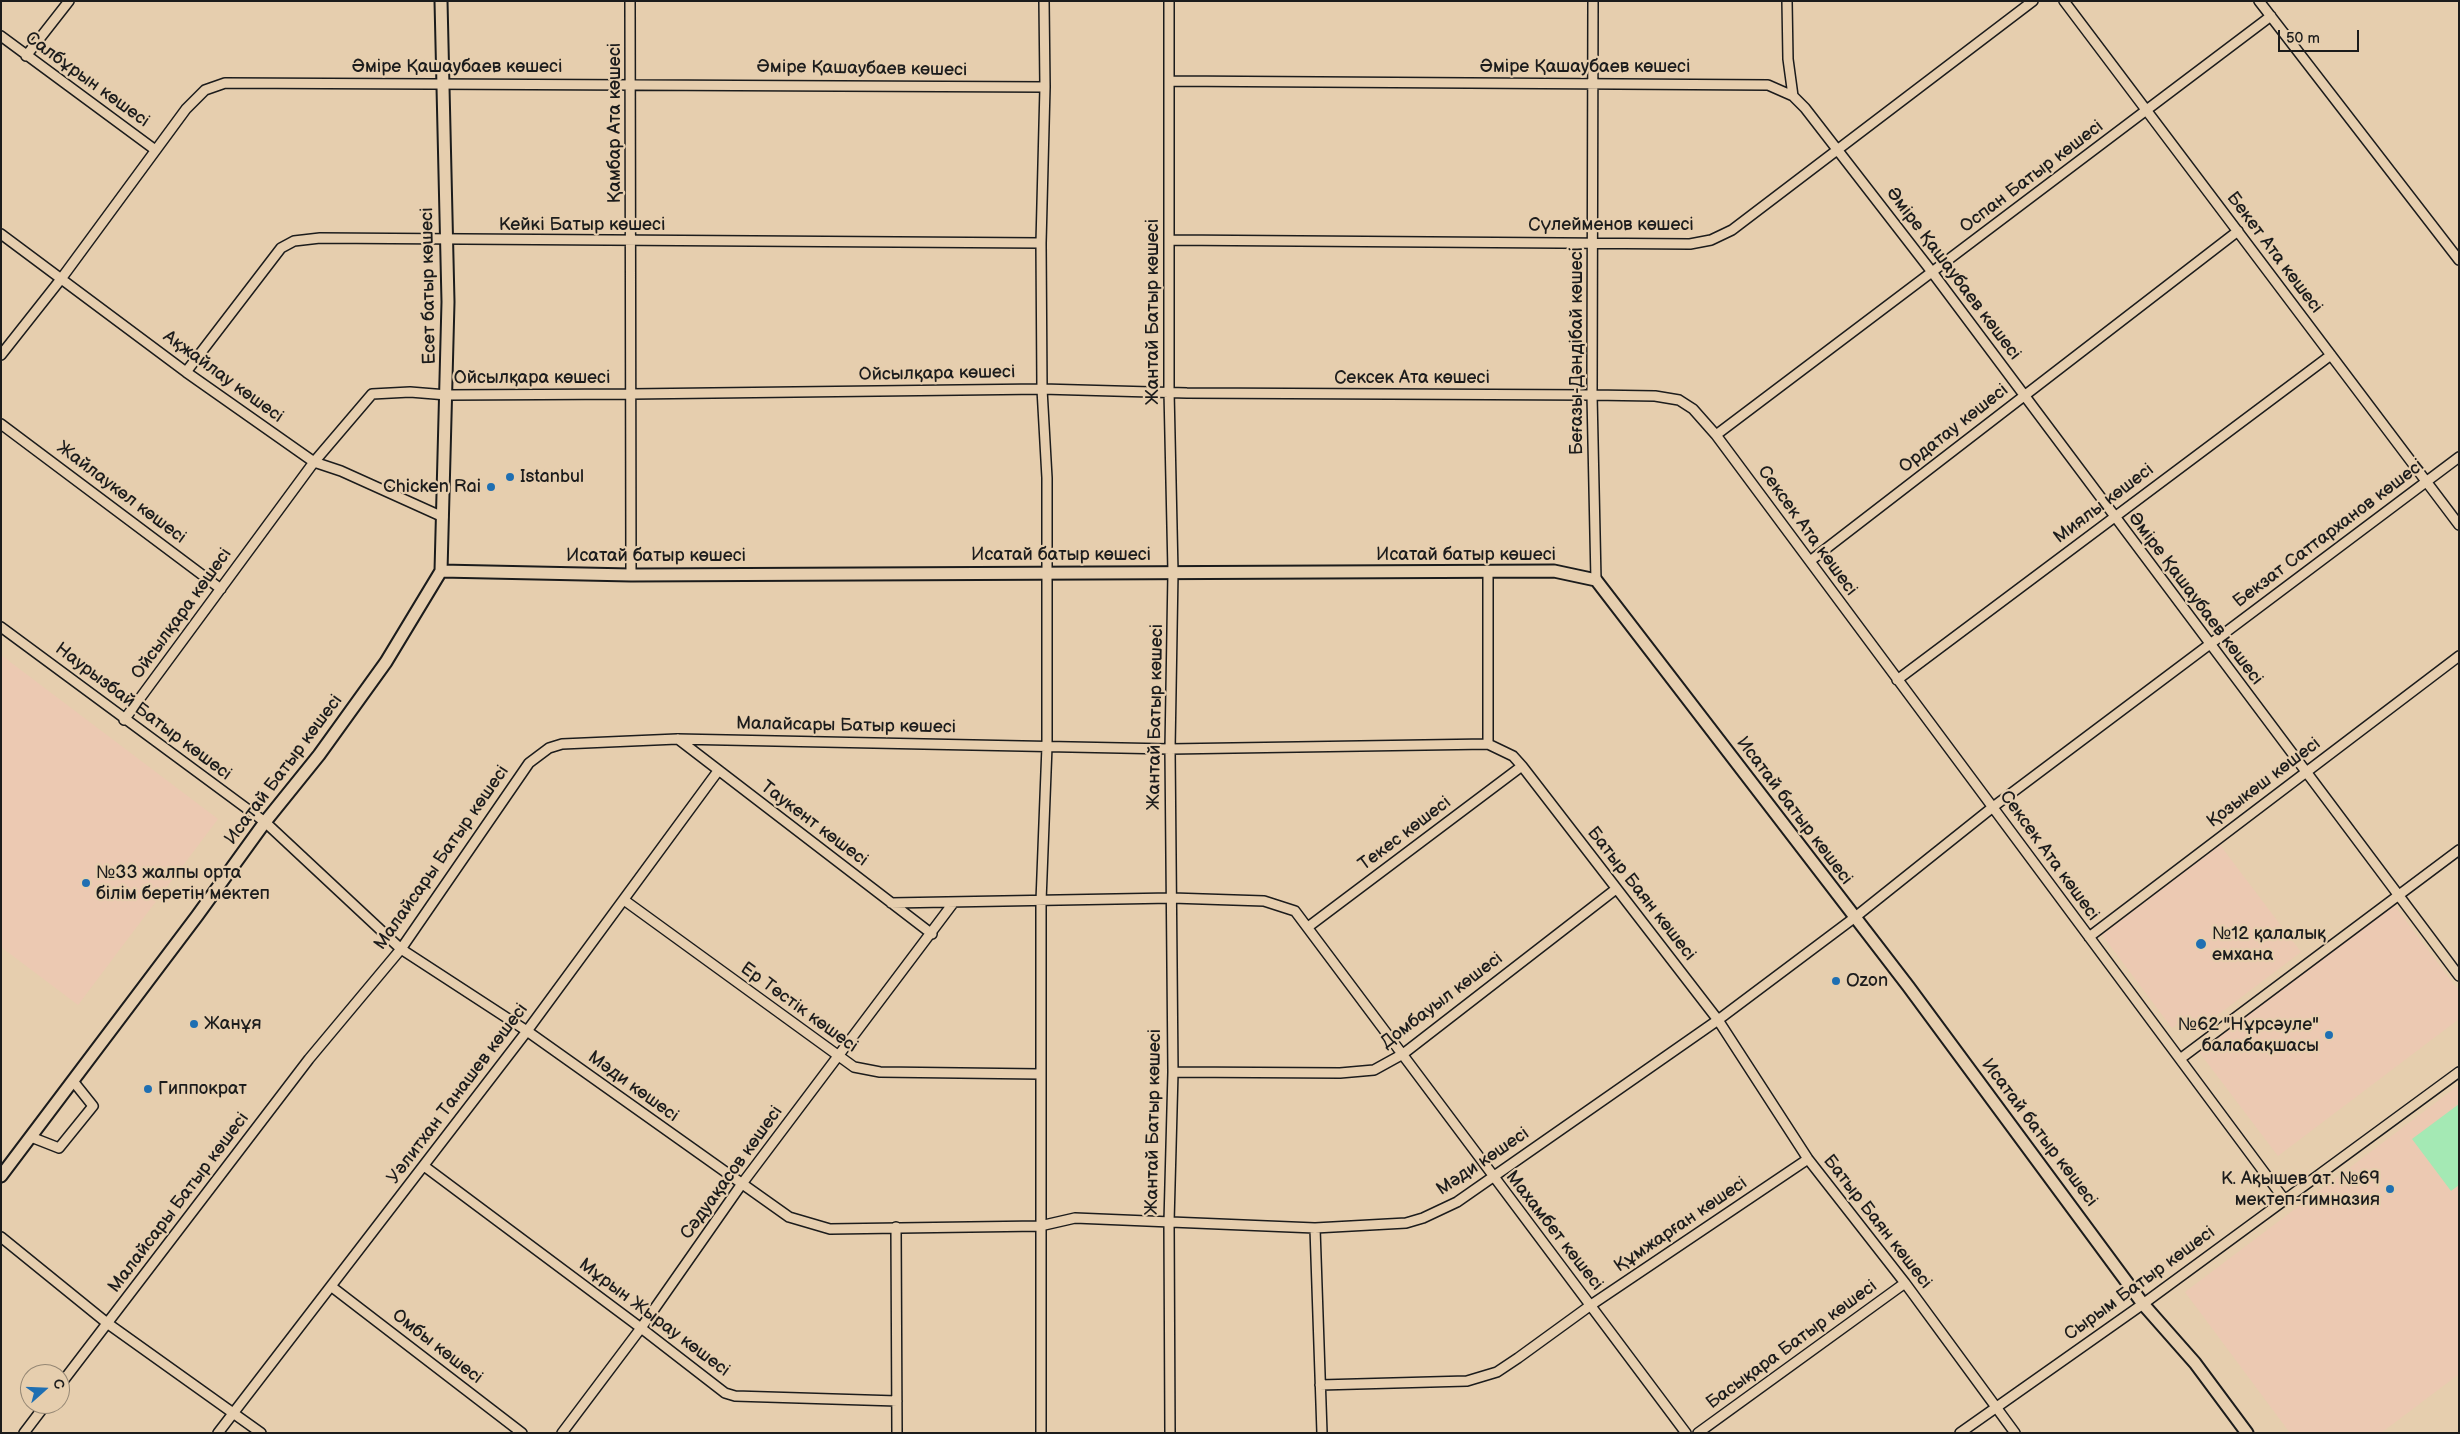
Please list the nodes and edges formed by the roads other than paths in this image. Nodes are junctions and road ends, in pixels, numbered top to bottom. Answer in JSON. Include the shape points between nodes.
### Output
{"nodes":[{"id":1,"x":69,"y":1,"type":"edge"},
{"id":2,"x":441,"y":1,"type":"edge"},
{"id":3,"x":630,"y":1,"type":"edge"},
{"id":4,"x":1044,"y":1,"type":"edge"},
{"id":5,"x":1169,"y":1,"type":"edge"},
{"id":6,"x":1593,"y":1,"type":"edge"},
{"id":7,"x":1788,"y":1,"type":"edge"},
{"id":8,"x":2033,"y":1,"type":"edge"},
{"id":9,"x":2064,"y":1,"type":"edge"},
{"id":10,"x":2259,"y":1,"type":"edge"},
{"id":11,"x":2271,"y":16,"type":"junction"},
{"id":12,"x":1,"y":36,"type":"edge"},
{"id":13,"x":26,"y":56,"type":"junction"},
{"id":14,"x":1169,"y":81,"type":"junction"},
{"id":15,"x":443,"y":83,"type":"junction"},
{"id":16,"x":630,"y":83,"type":"junction"},
{"id":17,"x":1593,"y":83,"type":"junction"},
{"id":18,"x":1045,"y":87,"type":"junction"},
{"id":19,"x":1792,"y":96,"type":"junction"},
{"id":20,"x":2147,"y":111,"type":"junction"},
{"id":21,"x":154,"y":149,"type":"junction"},
{"id":22,"x":1838,"y":149,"type":"junction"},
{"id":23,"x":2238,"y":231,"type":"junction"},
{"id":24,"x":1,"y":234,"type":"edge"},
{"id":25,"x":446,"y":240,"type":"junction"},
{"id":26,"x":1169,"y":240,"type":"junction"},
{"id":27,"x":632,"y":242,"type":"junction"},
{"id":28,"x":1593,"y":242,"type":"junction"},
{"id":29,"x":1041,"y":243,"type":"junction"},
{"id":30,"x":2459,"y":260,"type":"edge"},
{"id":31,"x":1932,"y":272,"type":"junction"},
{"id":32,"x":61,"y":279,"type":"junction"},
{"id":33,"x":1,"y":355,"type":"edge"},
{"id":34,"x":2331,"y":355,"type":"junction"},
{"id":35,"x":186,"y":372,"type":"junction"},
{"id":36,"x":1042,"y":389,"type":"junction"},
{"id":37,"x":1169,"y":391,"type":"junction"},
{"id":38,"x":631,"y":394,"type":"junction"},
{"id":39,"x":446,"y":395,"type":"junction"},
{"id":40,"x":1592,"y":395,"type":"junction"},
{"id":41,"x":2024,"y":396,"type":"junction"},
{"id":42,"x":1,"y":424,"type":"edge"},
{"id":43,"x":1716,"y":435,"type":"junction"},
{"id":44,"x":2459,"y":457,"type":"edge"},
{"id":45,"x":314,"y":462,"type":"junction"},
{"id":46,"x":2426,"y":481,"type":"junction"},
{"id":47,"x":443,"y":517,"type":"junction"},
{"id":48,"x":2114,"y":517,"type":"junction"},
{"id":49,"x":2459,"y":525,"type":"edge"},
{"id":50,"x":1810,"y":561,"type":"junction"},
{"id":51,"x":441,"y":571,"type":"junction"},
{"id":52,"x":1488,"y":571,"type":"junction"},
{"id":53,"x":1174,"y":572,"type":"junction"},
{"id":54,"x":1047,"y":573,"type":"junction"},
{"id":55,"x":631,"y":575,"type":"junction"},
{"id":56,"x":1596,"y":580,"type":"junction"},
{"id":57,"x":221,"y":589,"type":"junction"},
{"id":58,"x":1,"y":627,"type":"edge"},
{"id":59,"x":2209,"y":645,"type":"junction"},
{"id":60,"x":2459,"y":656,"type":"edge"},
{"id":61,"x":1897,"y":680,"type":"junction"},
{"id":62,"x":124,"y":720,"type":"junction"},
{"id":63,"x":677,"y":739,"type":"junction"},
{"id":64,"x":1488,"y":744,"type":"junction"},
{"id":65,"x":1047,"y":746,"type":"junction"},
{"id":66,"x":1170,"y":749,"type":"junction"},
{"id":67,"x":1522,"y":766,"type":"junction"},
{"id":68,"x":718,"y":771,"type":"junction"},
{"id":69,"x":2305,"y":772,"type":"junction"},
{"id":70,"x":1993,"y":807,"type":"junction"},
{"id":71,"x":266,"y":822,"type":"junction"},
{"id":72,"x":2459,"y":850,"type":"edge"},
{"id":73,"x":1616,"y":889,"type":"junction"},
{"id":74,"x":2398,"y":896,"type":"junction"},
{"id":75,"x":1172,"y":898,"type":"junction"},
{"id":76,"x":624,"y":900,"type":"junction"},
{"id":77,"x":1041,"y":900,"type":"junction"},
{"id":78,"x":954,"y":902,"type":"junction"},
{"id":79,"x":891,"y":903,"type":"junction"},
{"id":80,"x":1854,"y":918,"type":"junction"},
{"id":81,"x":1308,"y":928,"type":"junction"},
{"id":82,"x":932,"y":934,"type":"junction"},
{"id":83,"x":2089,"y":937,"type":"junction"},
{"id":84,"x":401,"y":948,"type":"junction"},
{"id":85,"x":2459,"y":976,"type":"edge"},
{"id":86,"x":1718,"y":1020,"type":"junction"},
{"id":87,"x":526,"y":1031,"type":"junction"},
{"id":88,"x":1403,"y":1054,"type":"junction"},
{"id":89,"x":838,"y":1057,"type":"junction"},
{"id":90,"x":2180,"y":1060,"type":"junction"},
{"id":91,"x":1173,"y":1072,"type":"junction"},
{"id":92,"x":2459,"y":1072,"type":"edge"},
{"id":93,"x":1040,"y":1074,"type":"junction"},
{"id":94,"x":73,"y":1081,"type":"junction"},
{"id":95,"x":31,"y":1137,"type":"junction"},
{"id":96,"x":1808,"y":1159,"type":"junction"},
{"id":97,"x":424,"y":1166,"type":"junction"},
{"id":98,"x":1,"y":1176,"type":"edge"},
{"id":99,"x":1492,"y":1177,"type":"junction"},
{"id":100,"x":741,"y":1184,"type":"junction"},
{"id":101,"x":2284,"y":1199,"type":"junction"},
{"id":102,"x":1169,"y":1222,"type":"junction"},
{"id":103,"x":1040,"y":1226,"type":"junction"},
{"id":104,"x":896,"y":1227,"type":"junction"},
{"id":105,"x":1315,"y":1228,"type":"junction"},
{"id":106,"x":1,"y":1237,"type":"edge"},
{"id":107,"x":1905,"y":1283,"type":"junction"},
{"id":108,"x":332,"y":1286,"type":"junction"},
{"id":109,"x":2143,"y":1304,"type":"junction"},
{"id":110,"x":1591,"y":1305,"type":"junction"},
{"id":111,"x":107,"y":1323,"type":"junction"},
{"id":112,"x":642,"y":1328,"type":"junction"},
{"id":113,"x":70,"y":1372,"type":"edge"},
{"id":114,"x":1320,"y":1385,"type":"junction"},
{"id":115,"x":897,"y":1401,"type":"junction"},
{"id":116,"x":1995,"y":1407,"type":"junction"},
{"id":117,"x":234,"y":1412,"type":"junction"},
{"id":118,"x":38,"y":1414,"type":"edge"},
{"id":119,"x":24,"y":1433,"type":"edge"},
{"id":120,"x":218,"y":1433,"type":"edge"},
{"id":121,"x":261,"y":1433,"type":"edge"},
{"id":122,"x":522,"y":1433,"type":"edge"},
{"id":123,"x":562,"y":1433,"type":"edge"},
{"id":124,"x":897,"y":1433,"type":"edge"},
{"id":125,"x":1041,"y":1433,"type":"edge"},
{"id":126,"x":1170,"y":1433,"type":"edge"},
{"id":127,"x":1322,"y":1433,"type":"edge"},
{"id":128,"x":1686,"y":1433,"type":"edge"},
{"id":129,"x":1698,"y":1433,"type":"edge"},
{"id":130,"x":1960,"y":1433,"type":"edge"},
{"id":131,"x":2015,"y":1433,"type":"edge"},
{"id":132,"x":2247,"y":1433,"type":"edge"}],
"edges":[{"from":1,"to":13,"type":"street"},
{"from":2,"to":15,"type":"street","name":"Есет батыр көшесі"},
{"from":3,"to":16,"type":"street","name":"Қамбар Ата көшесі"},
{"from":4,"to":18,"type":"street"},
{"from":5,"to":14,"type":"street","name":"Жантай Батыр көшесі"},
{"from":6,"to":17,"type":"street","name":"Беғазы-Дәндібай көшесі"},
{"from":7,"to":19,"type":"street"},
{"from":8,"to":22,"type":"street","name":"Сүлейменов көшесі"},
{"from":9,"to":20,"type":"street","name":"Бекет Ата көшесі"},
{"from":10,"to":11,"type":"street"},
{"from":11,"to":20,"type":"street","name":"Оспан Батыр көшесі"},
{"from":11,"to":30,"type":"street"},
{"from":12,"to":13,"type":"street","name":"Салбұрын көшесі"},
{"from":13,"to":21,"type":"street","name":"Салбұрын көшесі"},
{"from":14,"to":17,"type":"street","name":"Әміре Қашаубаев көшесі"},
{"from":14,"to":26,"type":"street","name":"Жантай Батыр көшесі"},
{"from":15,"to":16,"type":"street","name":"Әміре Қашаубаев көшесі"},
{"from":15,"to":21,"type":"street","name":"Әміре Қашаубаев көшесі","via":[[225,83],[205,90]]},
{"from":15,"to":25,"type":"street","name":"Есет батыр көшесі"},
{"from":16,"to":18,"type":"street","name":"Әміре Қашаубаев көшесі"},
{"from":16,"to":27,"type":"street","name":"Қамбар Ата көшесі"},
{"from":17,"to":19,"type":"street","name":"Әміре Қашаубаев көшесі","via":[[1768,85]]},
{"from":17,"to":28,"type":"street","name":"Беғазы-Дәндібай көшесі"},
{"from":18,"to":29,"type":"street"},
{"from":19,"to":22,"type":"street","name":"Әміре Қашаубаев көшесі"},
{"from":20,"to":23,"type":"street","name":"Бекет Ата көшесі"},
{"from":20,"to":31,"type":"street","name":"Оспан Батыр көшесі"},
{"from":21,"to":32,"type":"street","name":"Әміре Қашаубаев көшесі"},
{"from":22,"to":28,"type":"street","name":"Сүлейменов көшесі","via":[[1732,230],[1711,240],[1690,244]]},
{"from":22,"to":31,"type":"street","name":"Әміре Қашаубаев көшесі"},
{"from":23,"to":34,"type":"street","name":"Бекет Ата көшесі"},
{"from":23,"to":41,"type":"street","name":"Ордатау көшесі"},
{"from":24,"to":32,"type":"street","name":"Ақжайлау көшесі"},
{"from":25,"to":27,"type":"street","name":"Кейкі Батыр көшесі"},
{"from":25,"to":35,"type":"street","name":"Кейкі Батыр көшесі","via":[[320,238],[294,241],[281,248]]},
{"from":25,"to":39,"type":"street","name":"Есет батыр көшесі"},
{"from":26,"to":28,"type":"street","name":"Сүлейменов көшесі"},
{"from":26,"to":37,"type":"street","name":"Жантай Батыр көшесі"},
{"from":27,"to":29,"type":"street","name":"Кейкі Батыр көшесі"},
{"from":27,"to":38,"type":"street","name":"Қамбар Ата көшесі"},
{"from":28,"to":40,"type":"street","name":"Беғазы-Дәндібай көшесі"},
{"from":29,"to":36,"type":"street"},
{"from":31,"to":41,"type":"street","name":"Әміре Қашаубаев көшесі"},
{"from":31,"to":43,"type":"street","name":"Оспан Батыр көшесі"},
{"from":32,"to":33,"type":"street","name":"Әміре Қашаубаев көшесі"},
{"from":32,"to":35,"type":"street","name":"Ақжайлау көшесі"},
{"from":34,"to":46,"type":"street","name":"Бекет Ата көшесі"},
{"from":34,"to":48,"type":"street","name":"Миялы көшесі"},
{"from":35,"to":45,"type":"street","name":"Ақжайлау көшесі"},
{"from":36,"to":37,"type":"street","name":"Сексек Ата көшесі"},
{"from":36,"to":38,"type":"street","name":"Ойсылқара көшесі"},
{"from":36,"to":54,"type":"street","via":[[1047,478]]},
{"from":37,"to":40,"type":"street","name":"Сексек Ата көшесі"},
{"from":37,"to":53,"type":"street","name":"Жантай Батыр көшесі"},
{"from":38,"to":39,"type":"street","name":"Ойсылқара көшесі"},
{"from":38,"to":55,"type":"street","name":"Қамбар Ата көшесі"},
{"from":39,"to":45,"type":"street","name":"Ойсылқара көшесі","via":[[410,392],[372,394]]},
{"from":39,"to":47,"type":"street","name":"Есет батыр көшесі"},
{"from":40,"to":43,"type":"street","name":"Сексек Ата көшесі","via":[[1655,396],[1679,400],[1693,409]]},
{"from":40,"to":56,"type":"street","name":"Беғазы-Дәндібай көшесі"},
{"from":41,"to":48,"type":"street","name":"Әміре Қашаубаев көшесі"},
{"from":41,"to":50,"type":"street","name":"Ордатау көшесі"},
{"from":42,"to":57,"type":"street","name":"Жайлаукөл көшесі"},
{"from":43,"to":50,"type":"street","name":"Сексек Ата көшесі"},
{"from":44,"to":46,"type":"street","name":"Бекзат Саттарханов көшесі"},
{"from":45,"to":47,"type":"street","name":"Ақжайлау көшесі","via":[[341,470]]},
{"from":45,"to":57,"type":"street","name":"Ойсылқара көшесі"},
{"from":46,"to":49,"type":"street","name":"Бекет Ата көшесі"},
{"from":46,"to":59,"type":"street","name":"Бекзат Саттарханов көшесі"},
{"from":47,"to":51,"type":"street","name":"Есет батыр көшесі"},
{"from":48,"to":59,"type":"street","name":"Әміре Қашаубаев көшесі"},
{"from":48,"to":61,"type":"street","name":"Миялы көшесі"},
{"from":50,"to":61,"type":"street","name":"Сексек Ата көшесі"},
{"from":51,"to":55,"type":"street","name":"Исатай батыр көшесі"},
{"from":51,"to":71,"type":"street","name":"Исатай Батыр көшесі","via":[[386,662]]},
{"from":52,"to":53,"type":"street","name":"Исатай батыр көшесі"},
{"from":52,"to":56,"type":"street","name":"Исатай батыр көшесі","via":[[1554,571]]},
{"from":52,"to":64,"type":"street"},
{"from":53,"to":54,"type":"street","name":"Исатай батыр көшесі"},
{"from":53,"to":66,"type":"street","name":"Жантай Батыр көшесі"},
{"from":54,"to":55,"type":"street","name":"Исатай батыр көшесі"},
{"from":54,"to":65,"type":"street"},
{"from":56,"to":80,"type":"street","name":"Исатай батыр көшесі"},
{"from":57,"to":62,"type":"street","name":"Ойсылқара көшесі"},
{"from":58,"to":62,"type":"street","name":"Наурызбай Батыр көшесі"},
{"from":59,"to":69,"type":"street","name":"Әміре Қашаубаев көшесі"},
{"from":59,"to":70,"type":"street","name":"Бекзат Саттарханов көшесі"},
{"from":60,"to":69,"type":"street","name":"Қозыкөш көшесі"},
{"from":61,"to":70,"type":"street","name":"Сексек Ата көшесі"},
{"from":62,"to":71,"type":"street","name":"Наурызбай Батыр көшесі"},
{"from":63,"to":65,"type":"street","name":"Малайсары Батыр көшесі"},
{"from":63,"to":68,"type":"street","name":"Таукент көшесі"},
{"from":63,"to":84,"type":"street","name":"Малайсары Батыр көшесі","via":[[562,744],[539,755],[529,763]]},
{"from":64,"to":66,"type":"street","name":"Батыр Баян көшесі"},
{"from":64,"to":67,"type":"street","name":"Батыр Баян көшесі","via":[[1513,756]]},
{"from":65,"to":66,"type":"street","name":"Батыр Баян көшесі"},
{"from":65,"to":77,"type":"street"},
{"from":66,"to":75,"type":"street","name":"Жантай Батыр көшесі"},
{"from":67,"to":73,"type":"street","name":"Батыр Баян көшесі"},
{"from":67,"to":81,"type":"street","name":"Текес көшесі"},
{"from":68,"to":76,"type":"street","name":"Уәлитхан Танашев көшесі"},
{"from":68,"to":79,"type":"street","name":"Таукент көшесі"},
{"from":69,"to":74,"type":"street","name":"Әміре Қашаубаев көшесі"},
{"from":69,"to":83,"type":"street","name":"Қозыкөш көшесі"},
{"from":70,"to":80,"type":"street","name":"Бекзат Саттарханов көшесі"},
{"from":70,"to":83,"type":"street","name":"Сексек Ата көшесі"},
{"from":71,"to":84,"type":"street","name":"Мәди көшесі"},
{"from":71,"to":94,"type":"street","name":"Исатай Батыр көшесі"},
{"from":72,"to":74,"type":"street"},
{"from":73,"to":86,"type":"street","name":"Батыр Баян көшесі"},
{"from":73,"to":88,"type":"street","name":"Домбауыл көшесі"},
{"from":74,"to":85,"type":"street","name":"Әміре Қашаубаев көшесі"},
{"from":74,"to":90,"type":"street"},
{"from":75,"to":77,"type":"street","name":"Махамбет көшесі"},
{"from":75,"to":81,"type":"street","name":"Махамбет көшесі","via":[[1264,901],[1295,911]]},
{"from":75,"to":91,"type":"street","name":"Жантай Батыр көшесі"},
{"from":76,"to":87,"type":"street","name":"Уәлитхан Танашев көшесі"},
{"from":76,"to":89,"type":"street","name":"Ер Төстік көшесі"},
{"from":77,"to":78,"type":"street","name":"Махамбет көшесі"},
{"from":77,"to":93,"type":"street"},
{"from":78,"to":79,"type":"street","name":"Махамбет көшесі"},
{"from":78,"to":82,"type":"street","name":"Сәдуақасов көшесі"},
{"from":79,"to":82,"type":"street","name":"Таукент көшесі"},
{"from":80,"to":86,"type":"street","name":"Бекзат Саттарханов көшесі"},
{"from":80,"to":109,"type":"street","name":"Исатай батыр көшесі"},
{"from":81,"to":88,"type":"street","name":"Махамбет көшесі"},
{"from":82,"to":89,"type":"street","name":"Сәдуақасов көшесі"},
{"from":83,"to":90,"type":"street","name":"Сексек Ата көшесі"},
{"from":84,"to":87,"type":"street","name":"Мәди көшесі"},
{"from":84,"to":111,"type":"street","name":"Малайсары Батыр көшесі","via":[[309,1059]]},
{"from":86,"to":96,"type":"street","name":"Батыр Баян көшесі"},
{"from":86,"to":99,"type":"street","name":"Мәди көшесі"},
{"from":87,"to":97,"type":"street","name":"Уәлитхан Танашев көшесі"},
{"from":87,"to":100,"type":"street","name":"Мәди көшесі"},
{"from":88,"to":91,"type":"street","name":"Домбауыл көшесі","via":[[1374,1070]]},
{"from":88,"to":99,"type":"street","name":"Махамбет көшесі"},
{"from":89,"to":93,"type":"street","name":"Ер Төстік көшесі","via":[[854,1067],[880,1072]]},
{"from":89,"to":100,"type":"street","name":"Сәдуақасов көшесі"},
{"from":90,"to":101,"type":"street","name":"Сексек Ата көшесі"},
{"from":91,"to":102,"type":"street","name":"Жантай Батыр көшесі"},
{"from":92,"to":101,"type":"street","name":"Сырым Батыр көшесі"},
{"from":93,"to":103,"type":"street"},
{"from":94,"to":95,"type":"street","name":"Исатай Батыр көшесі"},
{"from":94,"to":95,"type":"street","via":[[92,1106],[59,1148]]},
{"from":95,"to":98,"type":"street","name":"Исатай Батыр көшесі"},
{"from":96,"to":107,"type":"street","name":"Батыр Баян көшесі"},
{"from":96,"to":110,"type":"street","name":"Құмжарған көшесі"},
{"from":97,"to":108,"type":"street","name":"Уәлитхан Танашев көшесі"},
{"from":97,"to":112,"type":"street","name":"Мұрын Жырау көшесі"},
{"from":99,"to":105,"type":"street","name":"Мәди көшесі","via":[[1457,1202],[1406,1223]]},
{"from":99,"to":110,"type":"street","name":"Махамбет көшесі"},
{"from":100,"to":104,"type":"street","name":"Мәди көшесі","via":[[789,1218],[830,1229]]},
{"from":100,"to":112,"type":"street","name":"Сәдуақасов көшесі"},
{"from":101,"to":109,"type":"street","name":"Сырым Батыр көшесі"},
{"from":102,"to":103,"type":"street","name":"Мәди көшесі","via":[[1075,1218]]},
{"from":102,"to":105,"type":"street","name":"Мәди көшесі"},
{"from":102,"to":126,"type":"street","name":"Жантай Батыр көшесі"},
{"from":103,"to":104,"type":"street","name":"Мәди көшесі"},
{"from":103,"to":125,"type":"street"},
{"from":104,"to":115,"type":"street"},
{"from":105,"to":114,"type":"street"},
{"from":106,"to":111,"type":"street"},
{"from":107,"to":116,"type":"street","name":"Батыр Баян көшесі"},
{"from":107,"to":129,"type":"street","name":"Басықара Батыр көшесі"},
{"from":108,"to":117,"type":"street","name":"Уәлитхан Танашев көшесі"},
{"from":108,"to":122,"type":"street","name":"Омбы көшесі"},
{"from":109,"to":116,"type":"street","name":"Сырым Батыр көшесі"},
{"from":109,"to":132,"type":"street","name":"Исатай батыр көшесі","via":[[2195,1363]]},
{"from":110,"to":114,"type":"street","name":"Құмжарған көшесі","via":[[1497,1372],[1467,1381]]},
{"from":110,"to":128,"type":"street","name":"Махамбет көшесі"},
{"from":111,"to":113,"type":"street","name":"Малайсары Батыр көшесі"},
{"from":111,"to":117,"type":"street"},
{"from":112,"to":115,"type":"street","name":"Мұрын Жырау көшесі","via":[[725,1393],[735,1396]]},
{"from":112,"to":123,"type":"street","name":"Сәдуақасов көшесі"},
{"from":114,"to":127,"type":"street"},
{"from":115,"to":124,"type":"street"},
{"from":116,"to":130,"type":"street","name":"Сырым Батыр көшесі"},
{"from":116,"to":131,"type":"street","name":"Батыр Баян көшесі"},
{"from":117,"to":120,"type":"street","name":"Уәлитхан Танашев көшесі"},
{"from":117,"to":121,"type":"street"},
{"from":118,"to":119,"type":"street"}]}
